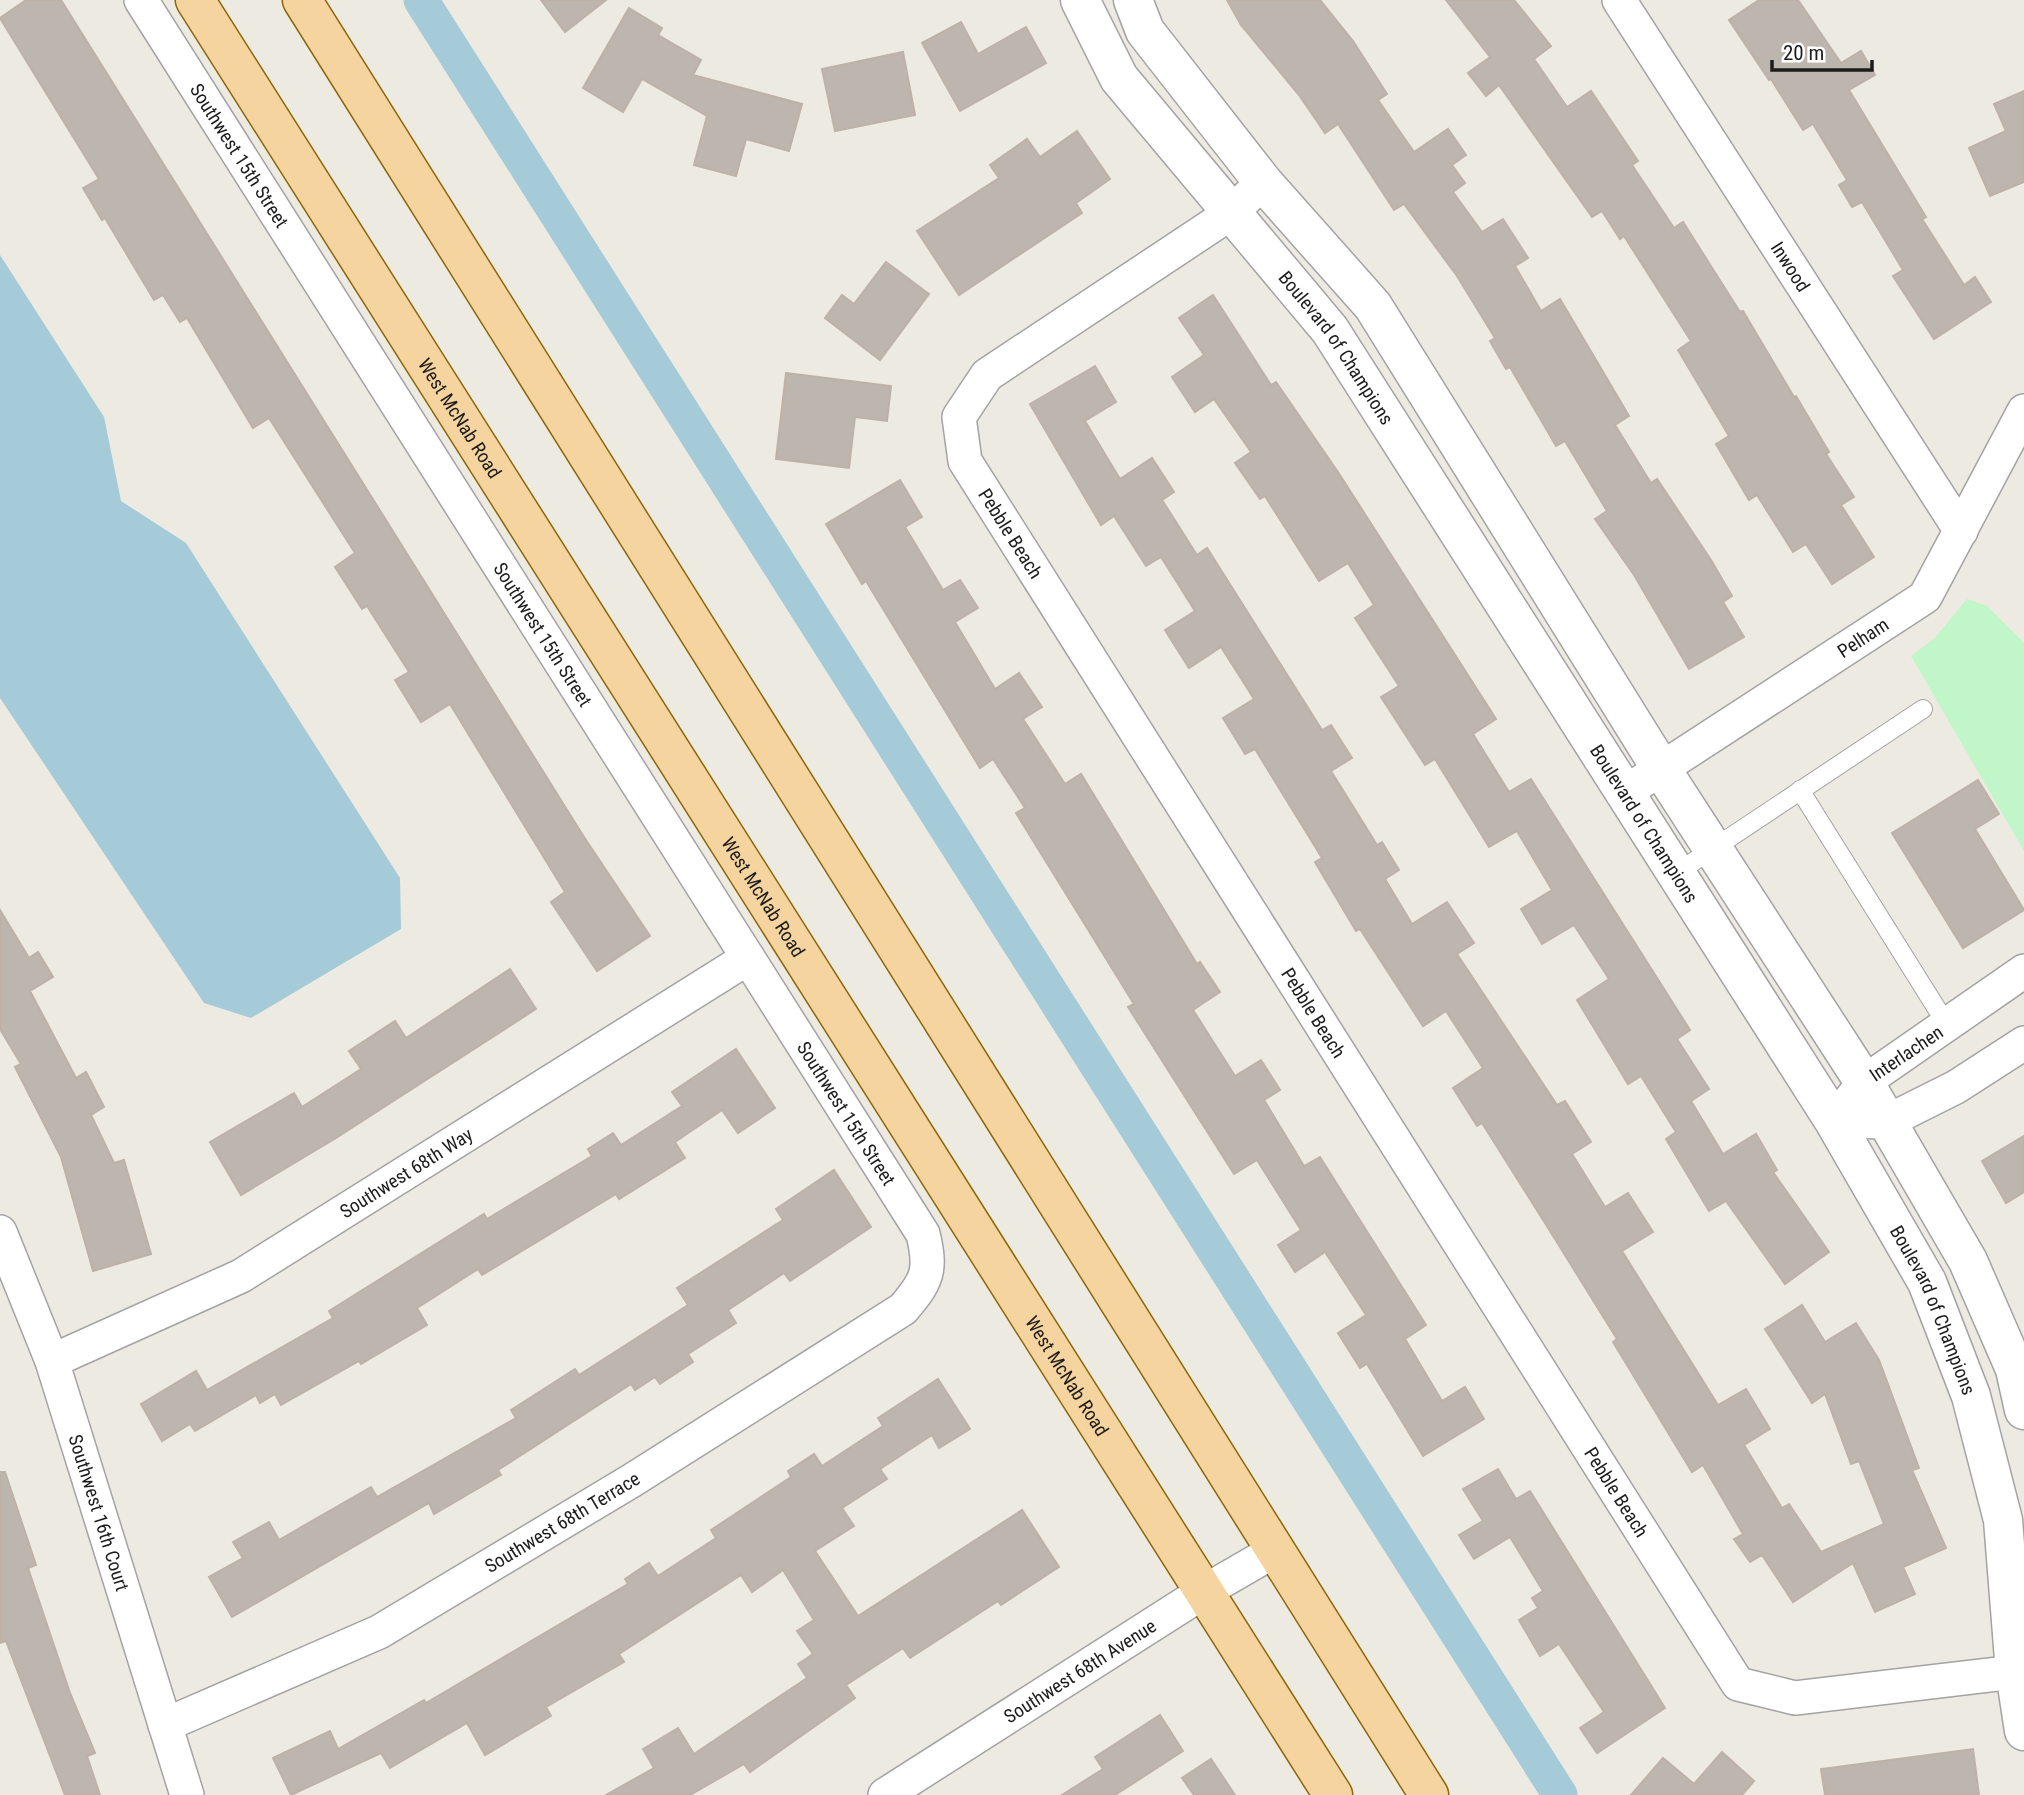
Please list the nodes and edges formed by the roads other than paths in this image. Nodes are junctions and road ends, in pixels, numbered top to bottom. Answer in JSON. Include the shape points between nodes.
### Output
{"nodes":[{"id":1,"x":141,"y":0,"type":"edge"},
{"id":2,"x":195,"y":0,"type":"edge"},
{"id":3,"x":302,"y":0,"type":"edge"},
{"id":4,"x":1080,"y":0,"type":"edge"},
{"id":5,"x":1133,"y":0,"type":"edge"},
{"id":6,"x":1619,"y":0,"type":"edge"},
{"id":7,"x":1263,"y":181,"type":"junction"},
{"id":8,"x":1231,"y":213,"type":"junction"},
{"id":9,"x":2024,"y":411,"type":"edge"},
{"id":10,"x":1961,"y":531,"type":"junction"},
{"id":11,"x":1923,"y":709,"type":"dead end"},
{"id":12,"x":1660,"y":767,"type":"junction"},
{"id":13,"x":1800,"y":790,"type":"junction"},
{"id":14,"x":1624,"y":793,"type":"junction"},
{"id":15,"x":1714,"y":847,"type":"junction"},
{"id":16,"x":1675,"y":874,"type":"junction"},
{"id":17,"x":748,"y":958,"type":"junction"},
{"id":18,"x":2024,"y":971,"type":"edge"},
{"id":19,"x":1947,"y":1025,"type":"junction"},
{"id":20,"x":2024,"y":1042,"type":"edge"},
{"id":21,"x":1864,"y":1082,"type":"junction"},
{"id":22,"x":1833,"y":1121,"type":"junction"},
{"id":23,"x":1886,"y":1122,"type":"junction"},
{"id":24,"x":0,"y":1232,"type":"edge"},
{"id":25,"x":928,"y":1273,"type":"joint"},
{"id":26,"x":52,"y":1361,"type":"junction"},
{"id":27,"x":2024,"y":1410,"type":"edge"},
{"id":28,"x":1276,"y":1550,"type":"junction"},
{"id":29,"x":1205,"y":1591,"type":"junction"},
{"id":30,"x":2019,"y":1671,"type":"edge"},
{"id":31,"x":165,"y":1725,"type":"junction"},
{"id":32,"x":2024,"y":1731,"type":"edge"},
{"id":33,"x":187,"y":1795,"type":"edge"},
{"id":34,"x":885,"y":1795,"type":"edge"},
{"id":35,"x":1333,"y":1795,"type":"edge"},
{"id":36,"x":1429,"y":1795,"type":"edge"}],
"edges":[{"from":1,"to":17,"type":"street","name":"Southwest 15th Street"},
{"from":2,"to":29,"type":"main road","name":"West McNab Road"},
{"from":3,"to":28,"type":"main road"},
{"from":4,"to":8,"type":"street","name":"Boulevard of Champions","via":[[1119,78]]},
{"from":5,"to":7,"type":"street","via":[[1145,31]]},
{"from":6,"to":10,"type":"street","name":"Inwood"},
{"from":7,"to":8,"type":"street","name":"Pebble Beach"},
{"from":7,"to":12,"type":"street","via":[[1373,306]]},
{"from":8,"to":14,"type":"street","name":"Boulevard of Champions","via":[[1330,330]]},
{"from":8,"to":30,"type":"street","name":"Pebble Beach","via":[[987,375],[959,417],[965,461],[1738,1684],[1795,1698]]},
{"from":9,"to":10,"type":"street","name":"Pelham"},
{"from":10,"to":12,"type":"street","name":"Pelham","via":[[1925,597]]},
{"from":11,"to":13,"type":"lane"},
{"from":12,"to":14,"type":"street","name":"Pelham"},
{"from":12,"to":15,"type":"street"},
{"from":13,"to":15,"type":"lane"},
{"from":13,"to":19,"type":"lane"},
{"from":14,"to":16,"type":"street","name":"Boulevard of Champions"},
{"from":15,"to":16,"type":"lane"},
{"from":15,"to":21,"type":"street"},
{"from":16,"to":22,"type":"street","name":"Boulevard of Champions"},
{"from":17,"to":25,"type":"street","name":"Southwest 15th Street","via":[[923,1234]]},
{"from":17,"to":26,"type":"street","name":"Southwest 68th Way","via":[[242,1276]]},
{"from":18,"to":19,"type":"street","name":"Interlachen"},
{"from":19,"to":21,"type":"street","name":"Interlachen"},
{"from":20,"to":23,"type":"street","via":[[1956,1087]]},
{"from":21,"to":22,"type":"street","name":"Interlachen"},
{"from":21,"to":23,"type":"street"},
{"from":22,"to":23,"type":"street"},
{"from":22,"to":30,"type":"street","name":"Boulevard of Champions","via":[[1927,1282],[1971,1396],[2003,1520]]},
{"from":23,"to":27,"type":"street","via":[[1968,1261],[2015,1369]]},
{"from":24,"to":26,"type":"street","name":"Southwest 16th Court"},
{"from":25,"to":31,"type":"street","name":"Southwest 68th Terrace","via":[[903,1309],[631,1481],[379,1632]]},
{"from":26,"to":31,"type":"street","name":"Southwest 16th Court"},
{"from":28,"to":29,"type":"street","name":"Southwest 68th Avenue"},
{"from":28,"to":36,"type":"main road"},
{"from":29,"to":34,"type":"street","name":"Southwest 68th Avenue"},
{"from":29,"to":35,"type":"main road","name":"West McNab Road"},
{"from":30,"to":32,"type":"street","name":"Boulevard of Champions"},
{"from":31,"to":33,"type":"street","name":"Southwest 16th Court"}]}
